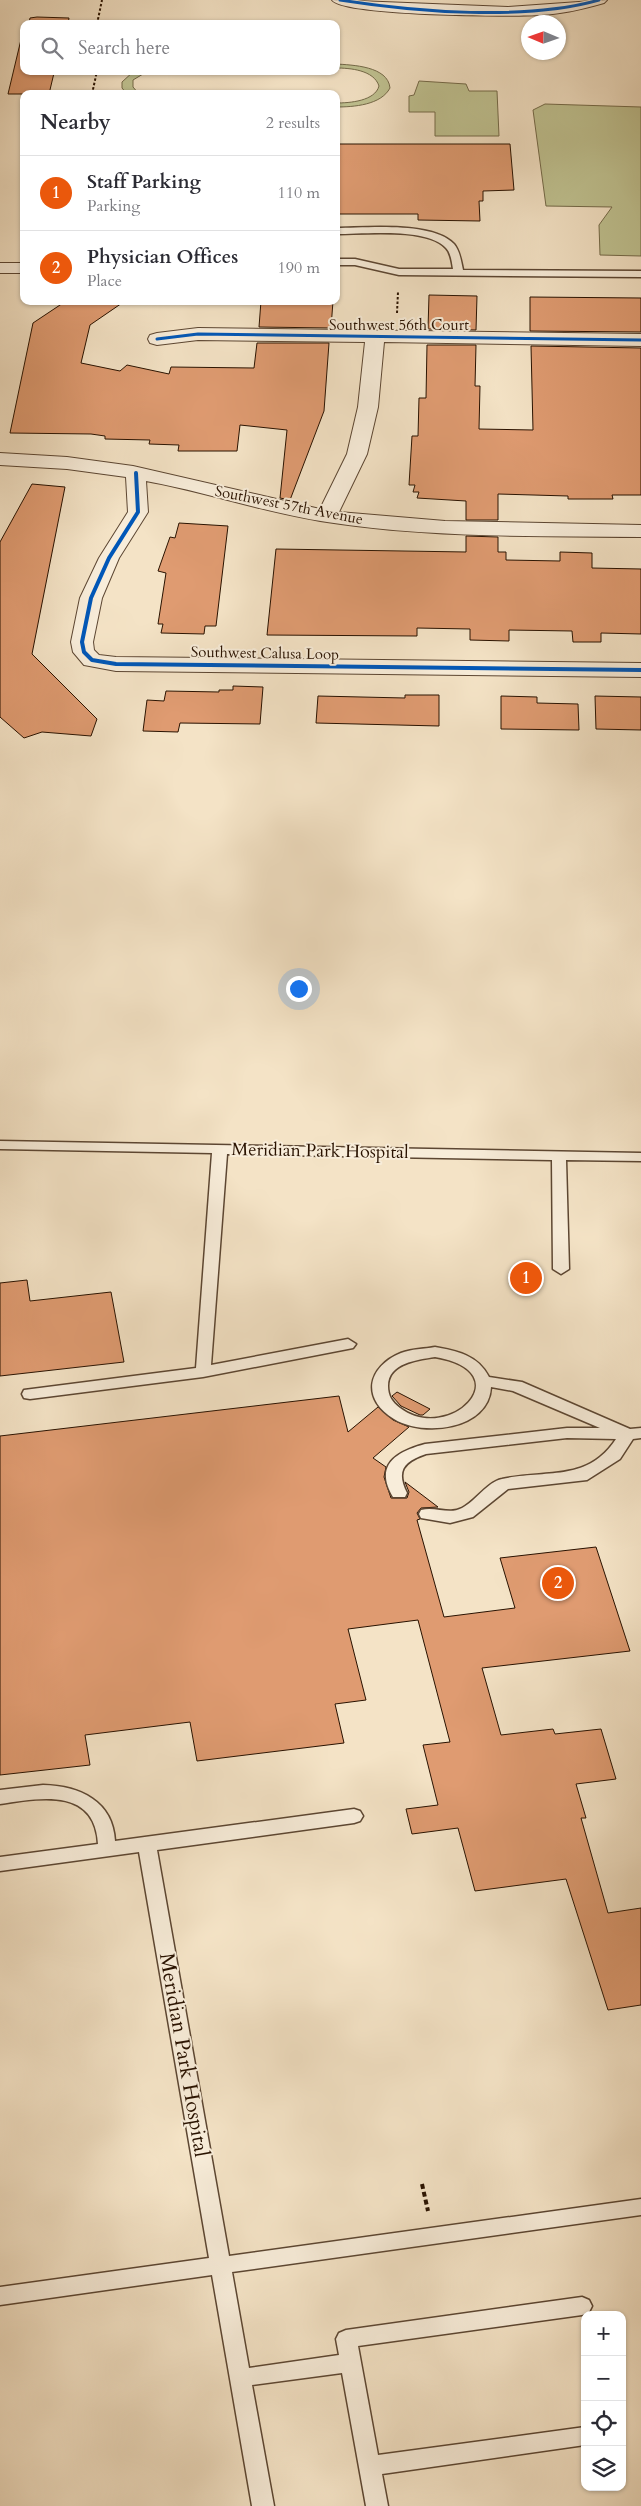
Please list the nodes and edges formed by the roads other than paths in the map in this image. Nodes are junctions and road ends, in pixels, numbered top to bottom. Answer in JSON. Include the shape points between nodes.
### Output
{"nodes":[{"id":1,"x":340,"y":0,"type":"edge"},
{"id":2,"x":599,"y":0,"type":"edge"},
{"id":3,"x":340,"y":231,"type":"edge"},
{"id":4,"x":340,"y":262,"type":"edge"},
{"id":5,"x":0,"y":268,"type":"edge"},
{"id":6,"x":20,"y":268,"type":"edge"},
{"id":7,"x":459,"y":272,"type":"junction"},
{"id":8,"x":641,"y":274,"type":"edge"},
{"id":9,"x":375,"y":338,"type":"junction"},
{"id":10,"x":158,"y":339,"type":"dead end"},
{"id":11,"x":641,"y":340,"type":"edge"},
{"id":12,"x":0,"y":459,"type":"edge"},
{"id":13,"x":136,"y":473,"type":"junction"},
{"id":14,"x":327,"y":516,"type":"junction"},
{"id":15,"x":641,"y":531,"type":"edge"},
{"id":16,"x":641,"y":670,"type":"edge"},
{"id":17,"x":0,"y":1145,"type":"edge"},
{"id":18,"x":220,"y":1149,"type":"junction"},
{"id":19,"x":558,"y":1156,"type":"junction"},
{"id":20,"x":641,"y":1158,"type":"edge"},
{"id":21,"x":561,"y":1269,"type":"dead end"},
{"id":22,"x":348,"y":1344,"type":"dead end"},
{"id":23,"x":203,"y":1372,"type":"junction"},
{"id":24,"x":484,"y":1381,"type":"junction"},
{"id":25,"x":30,"y":1394,"type":"dead end"},
{"id":26,"x":634,"y":1434,"type":"edge"},
{"id":27,"x":399,"y":1493,"type":"dead end"},
{"id":28,"x":428,"y":1514,"type":"dead end"},
{"id":29,"x":0,"y":1797,"type":"edge"},
{"id":30,"x":354,"y":1816,"type":"dead end"},
{"id":31,"x":147,"y":1845,"type":"junction"},
{"id":32,"x":107,"y":1850,"type":"junction"},
{"id":33,"x":0,"y":1864,"type":"edge"},
{"id":34,"x":641,"y":2207,"type":"edge"},
{"id":35,"x":221,"y":2266,"type":"junction"},
{"id":36,"x":0,"y":2296,"type":"edge"},
{"id":37,"x":582,"y":2306,"type":"dead end"},
{"id":38,"x":350,"y":2363,"type":"junction"},
{"id":39,"x":240,"y":2378,"type":"junction"},
{"id":40,"x":581,"y":2437,"type":"edge"},
{"id":41,"x":370,"y":2466,"type":"junction"},
{"id":42,"x":263,"y":2506,"type":"edge"},
{"id":43,"x":377,"y":2506,"type":"edge"}],
"edges":[{"from":1,"to":2,"type":"street","via":[[399,8],[504,12],[558,10]]},
{"from":3,"to":7,"type":"lane","via":[[402,232],[437,238],[450,246]]},
{"from":4,"to":7,"type":"lane","via":[[400,272]]},
{"from":5,"to":6,"type":"street"},
{"from":7,"to":8,"type":"lane"},
{"from":9,"to":10,"type":"street","name":"Southwest 56th Court","via":[[198,334]]},
{"from":9,"to":11,"type":"street","name":"Southwest 56th Court"},
{"from":9,"to":14,"type":"street","via":[[368,407],[357,454]]},
{"from":12,"to":13,"type":"street","name":"Southwest 57th Avenue","via":[[56,462]]},
{"from":13,"to":14,"type":"street","name":"Southwest 57th Avenue"},
{"from":13,"to":16,"type":"street","name":"Southwest Calusa Loop","via":[[138,512],[109,558],[90,598],[82,642],[84,652],[92,660],[116,664]]},
{"from":14,"to":15,"type":"street","name":"Southwest 57th Avenue","via":[[434,526]]},
{"from":17,"to":18,"type":"lane","name":"Meridian Park Hospital"},
{"from":18,"to":19,"type":"lane","name":"Meridian Park Hospital"},
{"from":18,"to":23,"type":"lane"},
{"from":19,"to":20,"type":"lane","name":"Meridian Park Hospital"},
{"from":19,"to":21,"type":"lane"},
{"from":22,"to":23,"type":"lane"},
{"from":23,"to":25,"type":"lane"},
{"from":24,"to":24,"type":"lane","via":[[478,1370],[467,1361],[452,1355],[418,1353],[389,1365],[380,1375],[378,1386],[380,1398],[396,1412],[418,1421],[436,1423],[468,1414],[482,1399]]},
{"from":24,"to":26,"type":"lane","via":[[516,1386]]},
{"from":26,"to":27,"type":"lane","via":[[566,1433],[413,1452],[395,1466],[392,1475]]},
{"from":26,"to":28,"type":"lane","via":[[614,1454],[581,1476],[504,1484],[467,1513],[450,1517]]},
{"from":29,"to":32,"type":"lane","via":[[47,1791],[67,1793],[84,1800],[97,1811],[104,1825]]},
{"from":30,"to":31,"type":"lane"},
{"from":31,"to":32,"type":"lane"},
{"from":31,"to":35,"type":"lane","name":"Meridian Park Hospital"},
{"from":32,"to":33,"type":"lane"},
{"from":34,"to":35,"type":"lane"},
{"from":35,"to":36,"type":"lane"},
{"from":35,"to":39,"type":"lane","name":"Meridian Park Hospital"},
{"from":37,"to":38,"type":"lane","via":[[346,2339]]},
{"from":38,"to":39,"type":"lane"},
{"from":38,"to":41,"type":"lane"},
{"from":39,"to":42,"type":"lane","name":"Meridian Park Hospital"},
{"from":40,"to":41,"type":"lane"},
{"from":41,"to":43,"type":"lane"}]}
